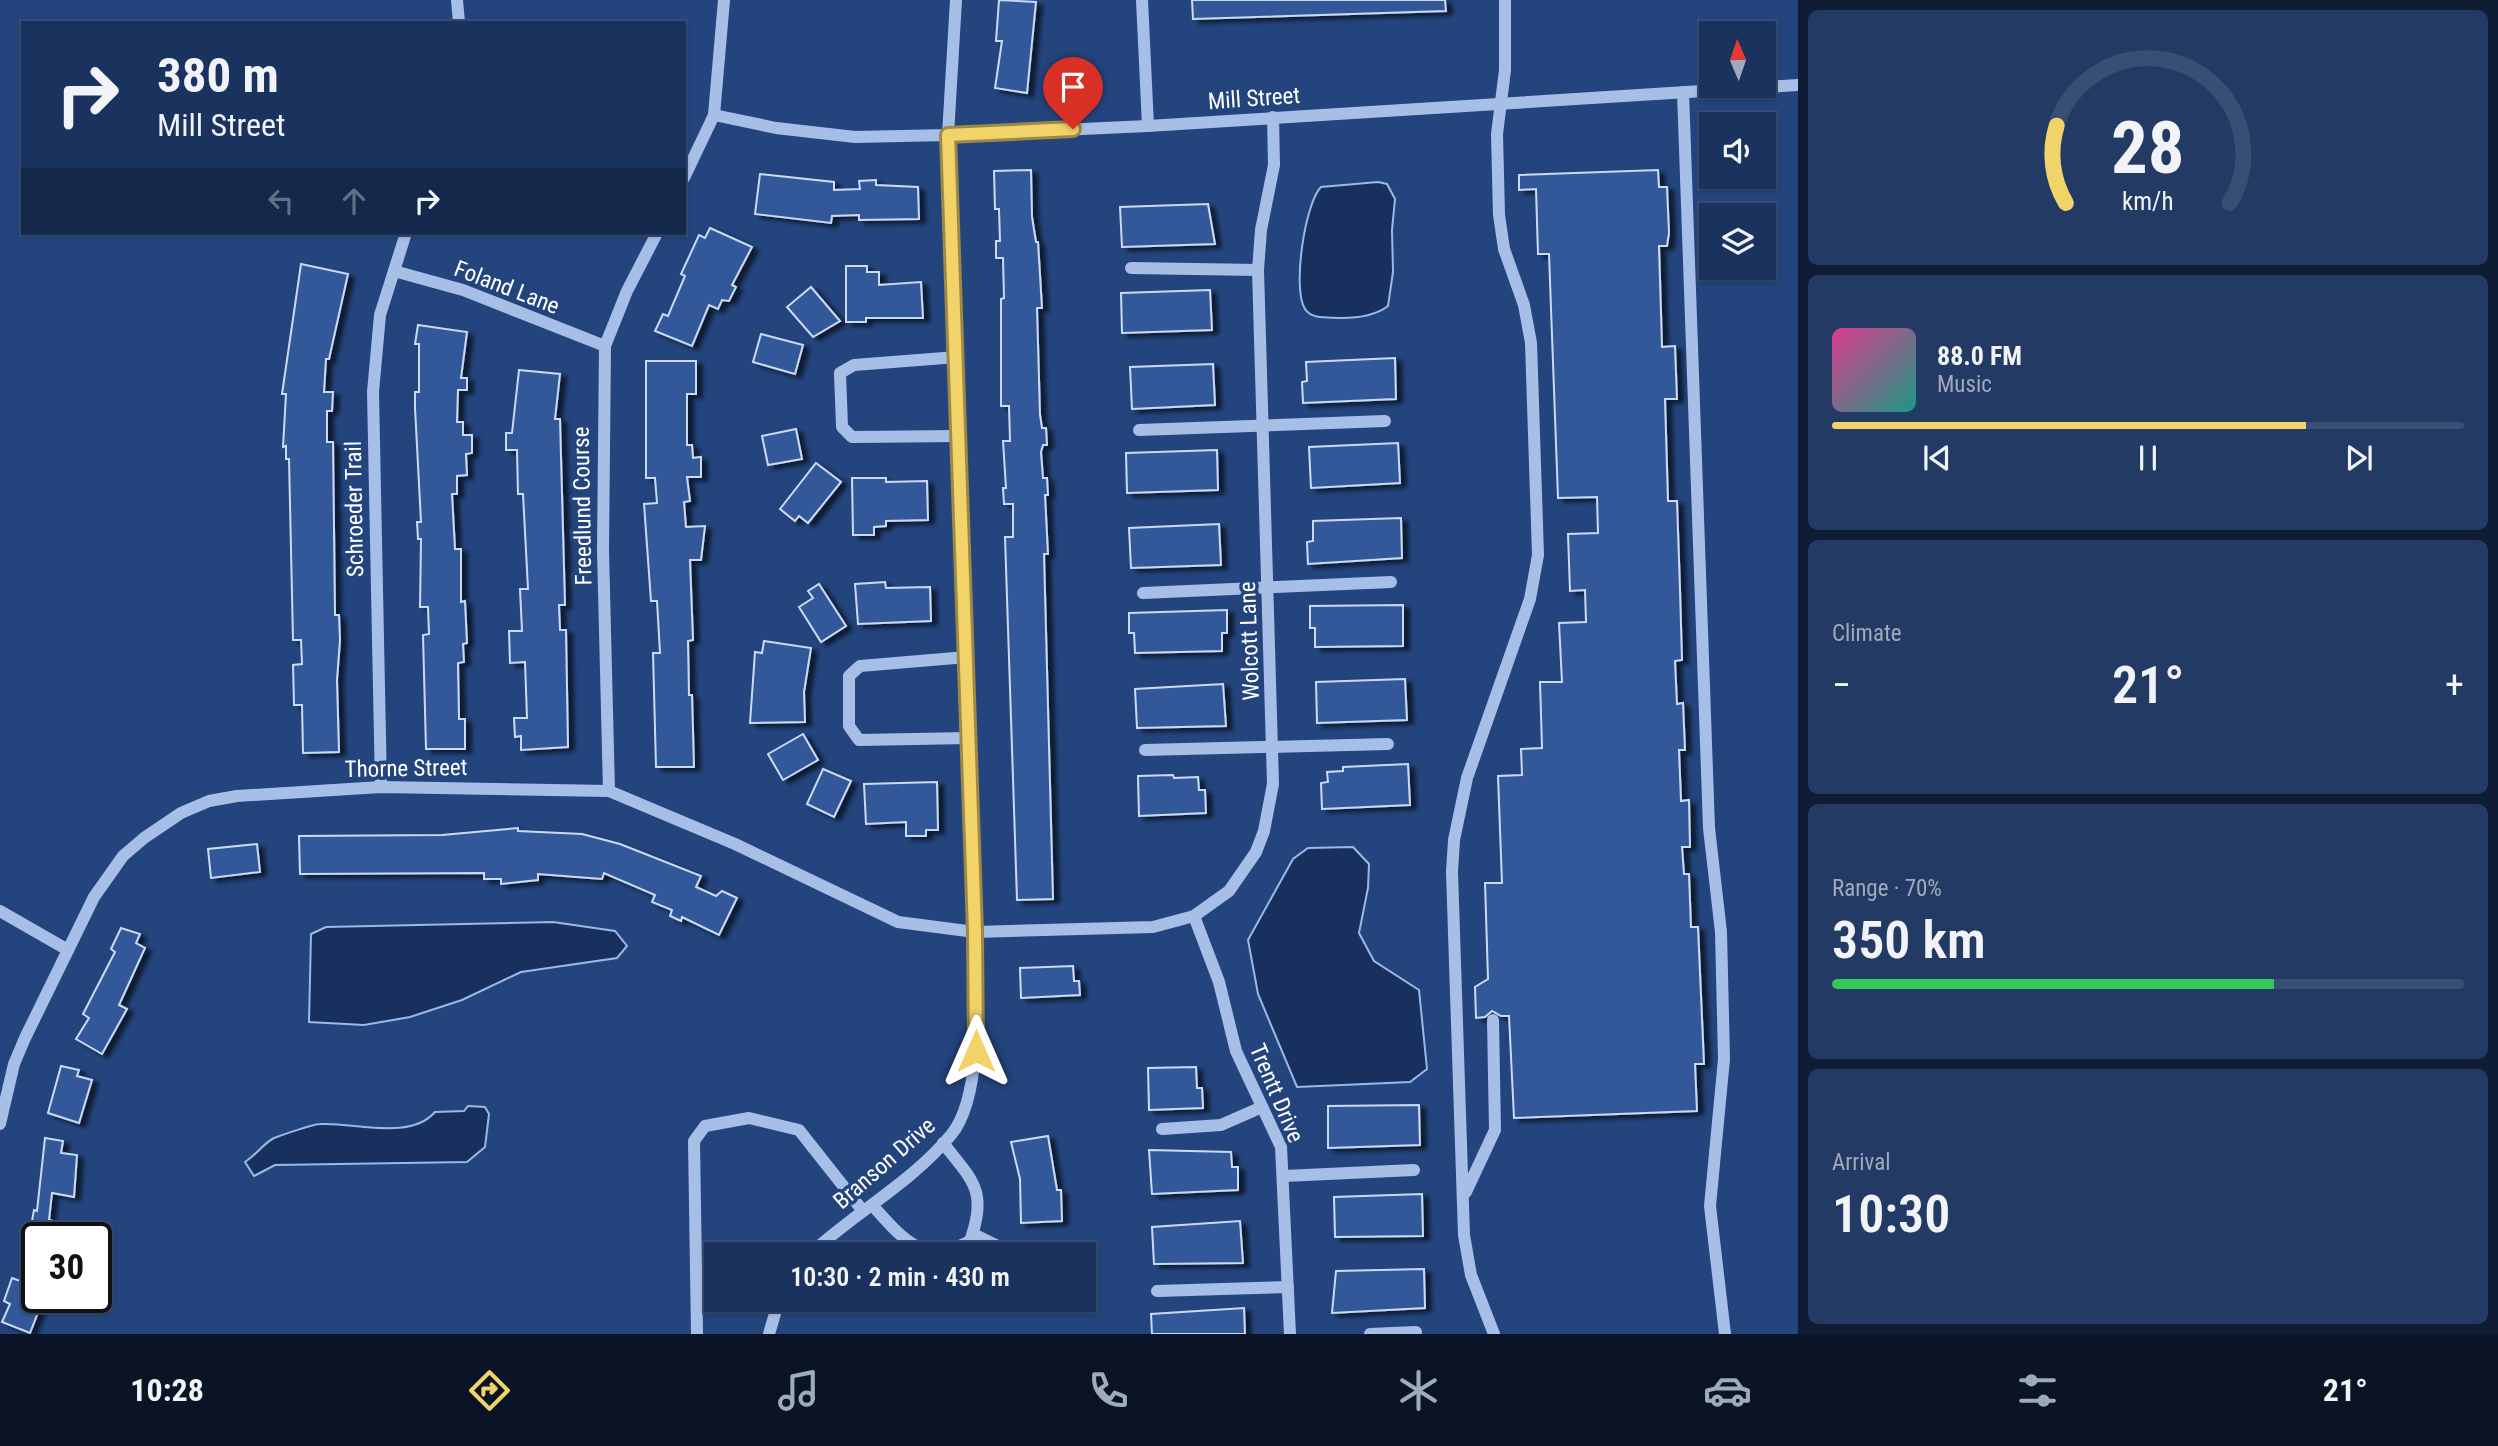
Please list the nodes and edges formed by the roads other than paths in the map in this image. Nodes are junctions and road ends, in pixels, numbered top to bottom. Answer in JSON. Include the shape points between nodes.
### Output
{"nodes":[{"id":1,"x":457,"y":0,"type":"edge"},
{"id":2,"x":724,"y":0,"type":"edge"},
{"id":3,"x":956,"y":0,"type":"edge"},
{"id":4,"x":1142,"y":0,"type":"edge"},
{"id":5,"x":1505,"y":0,"type":"edge"},
{"id":6,"x":460,"y":21,"type":"edge"},
{"id":7,"x":1798,"y":85,"type":"edge"},
{"id":8,"x":1683,"y":92,"type":"junction"},
{"id":9,"x":1501,"y":102,"type":"junction"},
{"id":10,"x":714,"y":115,"type":"junction"},
{"id":11,"x":1273,"y":117,"type":"junction"},
{"id":12,"x":1148,"y":126,"type":"junction"},
{"id":13,"x":948,"y":135,"type":"junction"},
{"id":14,"x":686,"y":174,"type":"edge"},
{"id":15,"x":404,"y":235,"type":"edge"},
{"id":16,"x":656,"y":235,"type":"edge"},
{"id":17,"x":1131,"y":268,"type":"dead end"},
{"id":18,"x":1258,"y":270,"type":"junction"},
{"id":19,"x":394,"y":271,"type":"junction"},
{"id":20,"x":604,"y":346,"type":"junction"},
{"id":21,"x":957,"y":357,"type":"junction"},
{"id":22,"x":1385,"y":421,"type":"dead end"},
{"id":23,"x":1263,"y":428,"type":"junction"},
{"id":24,"x":1139,"y":430,"type":"dead end"},
{"id":25,"x":960,"y":436,"type":"junction"},
{"id":26,"x":1391,"y":582,"type":"dead end"},
{"id":27,"x":1268,"y":588,"type":"junction"},
{"id":28,"x":1143,"y":593,"type":"dead end"},
{"id":29,"x":967,"y":657,"type":"junction"},
{"id":30,"x":969,"y":738,"type":"junction"},
{"id":31,"x":1388,"y":744,"type":"dead end"},
{"id":32,"x":1273,"y":747,"type":"junction"},
{"id":33,"x":1145,"y":750,"type":"dead end"},
{"id":34,"x":382,"y":788,"type":"junction"},
{"id":35,"x":609,"y":791,"type":"junction"},
{"id":36,"x":0,"y":911,"type":"edge"},
{"id":37,"x":1194,"y":916,"type":"junction"},
{"id":38,"x":975,"y":932,"type":"junction"},
{"id":39,"x":68,"y":950,"type":"junction"},
{"id":40,"x":1493,"y":1020,"type":"dead end"},
{"id":41,"x":1262,"y":1107,"type":"junction"},
{"id":42,"x":0,"y":1124,"type":"edge"},
{"id":43,"x":1162,"y":1129,"type":"dead end"},
{"id":44,"x":943,"y":1143,"type":"junction"},
{"id":45,"x":1414,"y":1170,"type":"dead end"},
{"id":46,"x":1284,"y":1175,"type":"junction"},
{"id":47,"x":868,"y":1208,"type":"junction"},
{"id":48,"x":1463,"y":1209,"type":"junction"},
{"id":49,"x":973,"y":1234,"type":"junction"},
{"id":50,"x":825,"y":1242,"type":"edge"},
{"id":51,"x":989,"y":1242,"type":"edge"},
{"id":52,"x":1288,"y":1287,"type":"junction"},
{"id":53,"x":1157,"y":1290,"type":"dead end"},
{"id":54,"x":775,"y":1312,"type":"edge"},
{"id":55,"x":1416,"y":1332,"type":"dead end"},
{"id":56,"x":697,"y":1334,"type":"edge"},
{"id":57,"x":769,"y":1334,"type":"edge"},
{"id":58,"x":1290,"y":1334,"type":"edge"},
{"id":59,"x":1370,"y":1334,"type":"edge"},
{"id":60,"x":1494,"y":1334,"type":"edge"},
{"id":61,"x":1725,"y":1334,"type":"edge"}],
"edges":[{"from":1,"to":6,"type":"street"},
{"from":2,"to":10,"type":"street"},
{"from":3,"to":13,"type":"street","name":"Branson Drive"},
{"from":4,"to":12,"type":"street"},
{"from":5,"to":9,"type":"street"},
{"from":7,"to":8,"type":"street","name":"Mill Street"},
{"from":8,"to":9,"type":"street","name":"Mill Street"},
{"from":8,"to":61,"type":"street","via":[[1709,828],[1721,932],[1723,1001],[1723,1088],[1711,1219]]},
{"from":9,"to":11,"type":"street","name":"Mill Street"},
{"from":9,"to":48,"type":"street","via":[[1497,134],[1501,232],[1530,334],[1538,540],[1530,599],[1467,778],[1454,840]]},
{"from":10,"to":13,"type":"street","name":"Mill Street","via":[[855,137]]},
{"from":10,"to":14,"type":"street"},
{"from":11,"to":12,"type":"street","name":"Mill Street"},
{"from":11,"to":18,"type":"street","name":"Wolcott Lane","via":[[1274,165]]},
{"from":12,"to":13,"type":"street","name":"Mill Street"},
{"from":13,"to":21,"type":"street","name":"Branson Drive"},
{"from":15,"to":19,"type":"street","name":"Schroeder Trail"},
{"from":16,"to":20,"type":"street","name":"Freedlund Course","via":[[626,290]]},
{"from":17,"to":18,"type":"street"},
{"from":18,"to":23,"type":"street","name":"Wolcott Lane"},
{"from":19,"to":20,"type":"street","name":"Foland Lane","via":[[463,290]]},
{"from":19,"to":34,"type":"street","name":"Schroeder Trail","via":[[380,314],[373,392]]},
{"from":20,"to":35,"type":"street","name":"Freedlund Course"},
{"from":21,"to":25,"type":"street","name":"Branson Drive"},
{"from":21,"to":25,"type":"street","via":[[854,365],[840,373],[842,427],[852,438]]},
{"from":22,"to":23,"type":"street"},
{"from":23,"to":24,"type":"street"},
{"from":23,"to":27,"type":"street","name":"Wolcott Lane"},
{"from":25,"to":29,"type":"street","name":"Branson Drive"},
{"from":26,"to":27,"type":"street"},
{"from":27,"to":28,"type":"street"},
{"from":27,"to":32,"type":"street","name":"Wolcott Lane"},
{"from":29,"to":30,"type":"street","name":"Branson Drive"},
{"from":29,"to":30,"type":"street","via":[[860,666],[849,676],[849,726],[859,740]]},
{"from":30,"to":38,"type":"street","name":"Branson Drive"},
{"from":31,"to":32,"type":"street"},
{"from":32,"to":33,"type":"street"},
{"from":32,"to":37,"type":"street","name":"Wolcott Lane","via":[[1269,808],[1256,852],[1229,891]]},
{"from":34,"to":35,"type":"street","name":"Thorne Street"},
{"from":34,"to":39,"type":"street","name":"Thorne Street","via":[[237,796],[181,813],[123,856],[94,897]]},
{"from":35,"to":38,"type":"street","name":"Thorne Street","via":[[735,844],[898,922]]},
{"from":36,"to":39,"type":"street"},
{"from":37,"to":38,"type":"street","name":"Wolcott Lane","via":[[1153,928]]},
{"from":37,"to":41,"type":"street","name":"Trentt Drive","via":[[1219,982],[1236,1051]]},
{"from":38,"to":44,"type":"street","name":"Branson Drive","via":[[976,1051],[970,1090],[953,1133]]},
{"from":39,"to":42,"type":"street","name":"Thorne Street","via":[[14,1064]]},
{"from":40,"to":48,"type":"street","via":[[1495,1130],[1472,1175]]},
{"from":41,"to":43,"type":"street","via":[[1221,1125]]},
{"from":41,"to":46,"type":"street","name":"Trentt Drive","via":[[1281,1147]]},
{"from":44,"to":47,"type":"street","name":"Branson Drive"},
{"from":44,"to":49,"type":"street","via":[[974,1181],[980,1215]]},
{"from":45,"to":46,"type":"street"},
{"from":46,"to":52,"type":"street","name":"Trentt Drive"},
{"from":47,"to":49,"type":"street","via":[[922,1249],[950,1252],[970,1241]]},
{"from":47,"to":50,"type":"street","name":"Branson Drive"},
{"from":47,"to":56,"type":"street","via":[[799,1130],[749,1118],[705,1126],[694,1141]]},
{"from":48,"to":60,"type":"street","via":[[1471,1275]]},
{"from":49,"to":51,"type":"street"},
{"from":52,"to":53,"type":"street"},
{"from":52,"to":58,"type":"street","name":"Trentt Drive"},
{"from":54,"to":57,"type":"street"},
{"from":55,"to":59,"type":"street"}]}
